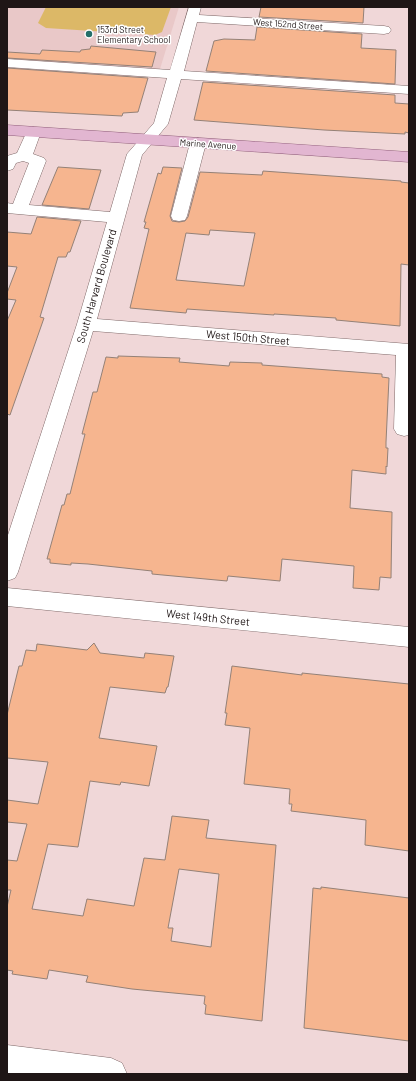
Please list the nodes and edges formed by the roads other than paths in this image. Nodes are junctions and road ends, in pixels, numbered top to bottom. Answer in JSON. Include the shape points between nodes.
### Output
{"nodes":[{"id":1,"x":193,"y":12,"type":"edge"},
{"id":2,"x":384,"y":30,"type":"dead end"},
{"id":3,"x":7,"y":63,"type":"edge"},
{"id":4,"x":175,"y":74,"type":"junction"},
{"id":5,"x":409,"y":90,"type":"edge"},
{"id":6,"x":7,"y":130,"type":"edge"},
{"id":7,"x":33,"y":132,"type":"junction"},
{"id":8,"x":147,"y":140,"type":"junction"},
{"id":9,"x":198,"y":143,"type":"junction"},
{"id":10,"x":24,"y":156,"type":"junction"},
{"id":11,"x":409,"y":157,"type":"edge"},
{"id":12,"x":7,"y":166,"type":"edge"},
{"id":13,"x":13,"y":209,"type":"edge"},
{"id":14,"x":180,"y":216,"type":"dead end"},
{"id":15,"x":116,"y":218,"type":"junction"},
{"id":16,"x":86,"y":324,"type":"junction"},
{"id":17,"x":407,"y":350,"type":"edge"},
{"id":18,"x":404,"y":428,"type":"dead end"},
{"id":19,"x":7,"y":572,"type":"edge"},
{"id":20,"x":7,"y":597,"type":"edge"},
{"id":21,"x":409,"y":637,"type":"edge"},
{"id":22,"x":7,"y":1060,"type":"edge"},
{"id":23,"x":111,"y":1074,"type":"edge"}],
"edges":[{"from":1,"to":2,"type":"street","name":"West 152nd Street"},
{"from":1,"to":4,"type":"street","name":"South Harvard Boulevard"},
{"from":3,"to":4,"type":"street"},
{"from":4,"to":5,"type":"street"},
{"from":4,"to":8,"type":"street","name":"South Harvard Boulevard","via":[[161,124]]},
{"from":6,"to":7,"type":"main road","name":"Marine Avenue"},
{"from":7,"to":8,"type":"main road","name":"Marine Avenue"},
{"from":7,"to":10,"type":"street"},
{"from":8,"to":9,"type":"main road","name":"Marine Avenue"},
{"from":8,"to":15,"type":"street","name":"South Harvard Boulevard","via":[[135,154]]},
{"from":9,"to":11,"type":"main road","name":"Marine Avenue"},
{"from":9,"to":14,"type":"street"},
{"from":10,"to":12,"type":"street","via":[[9,160]]},
{"from":10,"to":13,"type":"street","via":[[38,161]]},
{"from":13,"to":15,"type":"street"},
{"from":15,"to":16,"type":"street","name":"South Harvard Boulevard"},
{"from":16,"to":17,"type":"street","name":"West 150th Street"},
{"from":16,"to":19,"type":"street","name":"South Harvard Boulevard"},
{"from":17,"to":18,"type":"street"},
{"from":20,"to":21,"type":"street","name":"West 149th Street"},
{"from":22,"to":23,"type":"street"}]}
